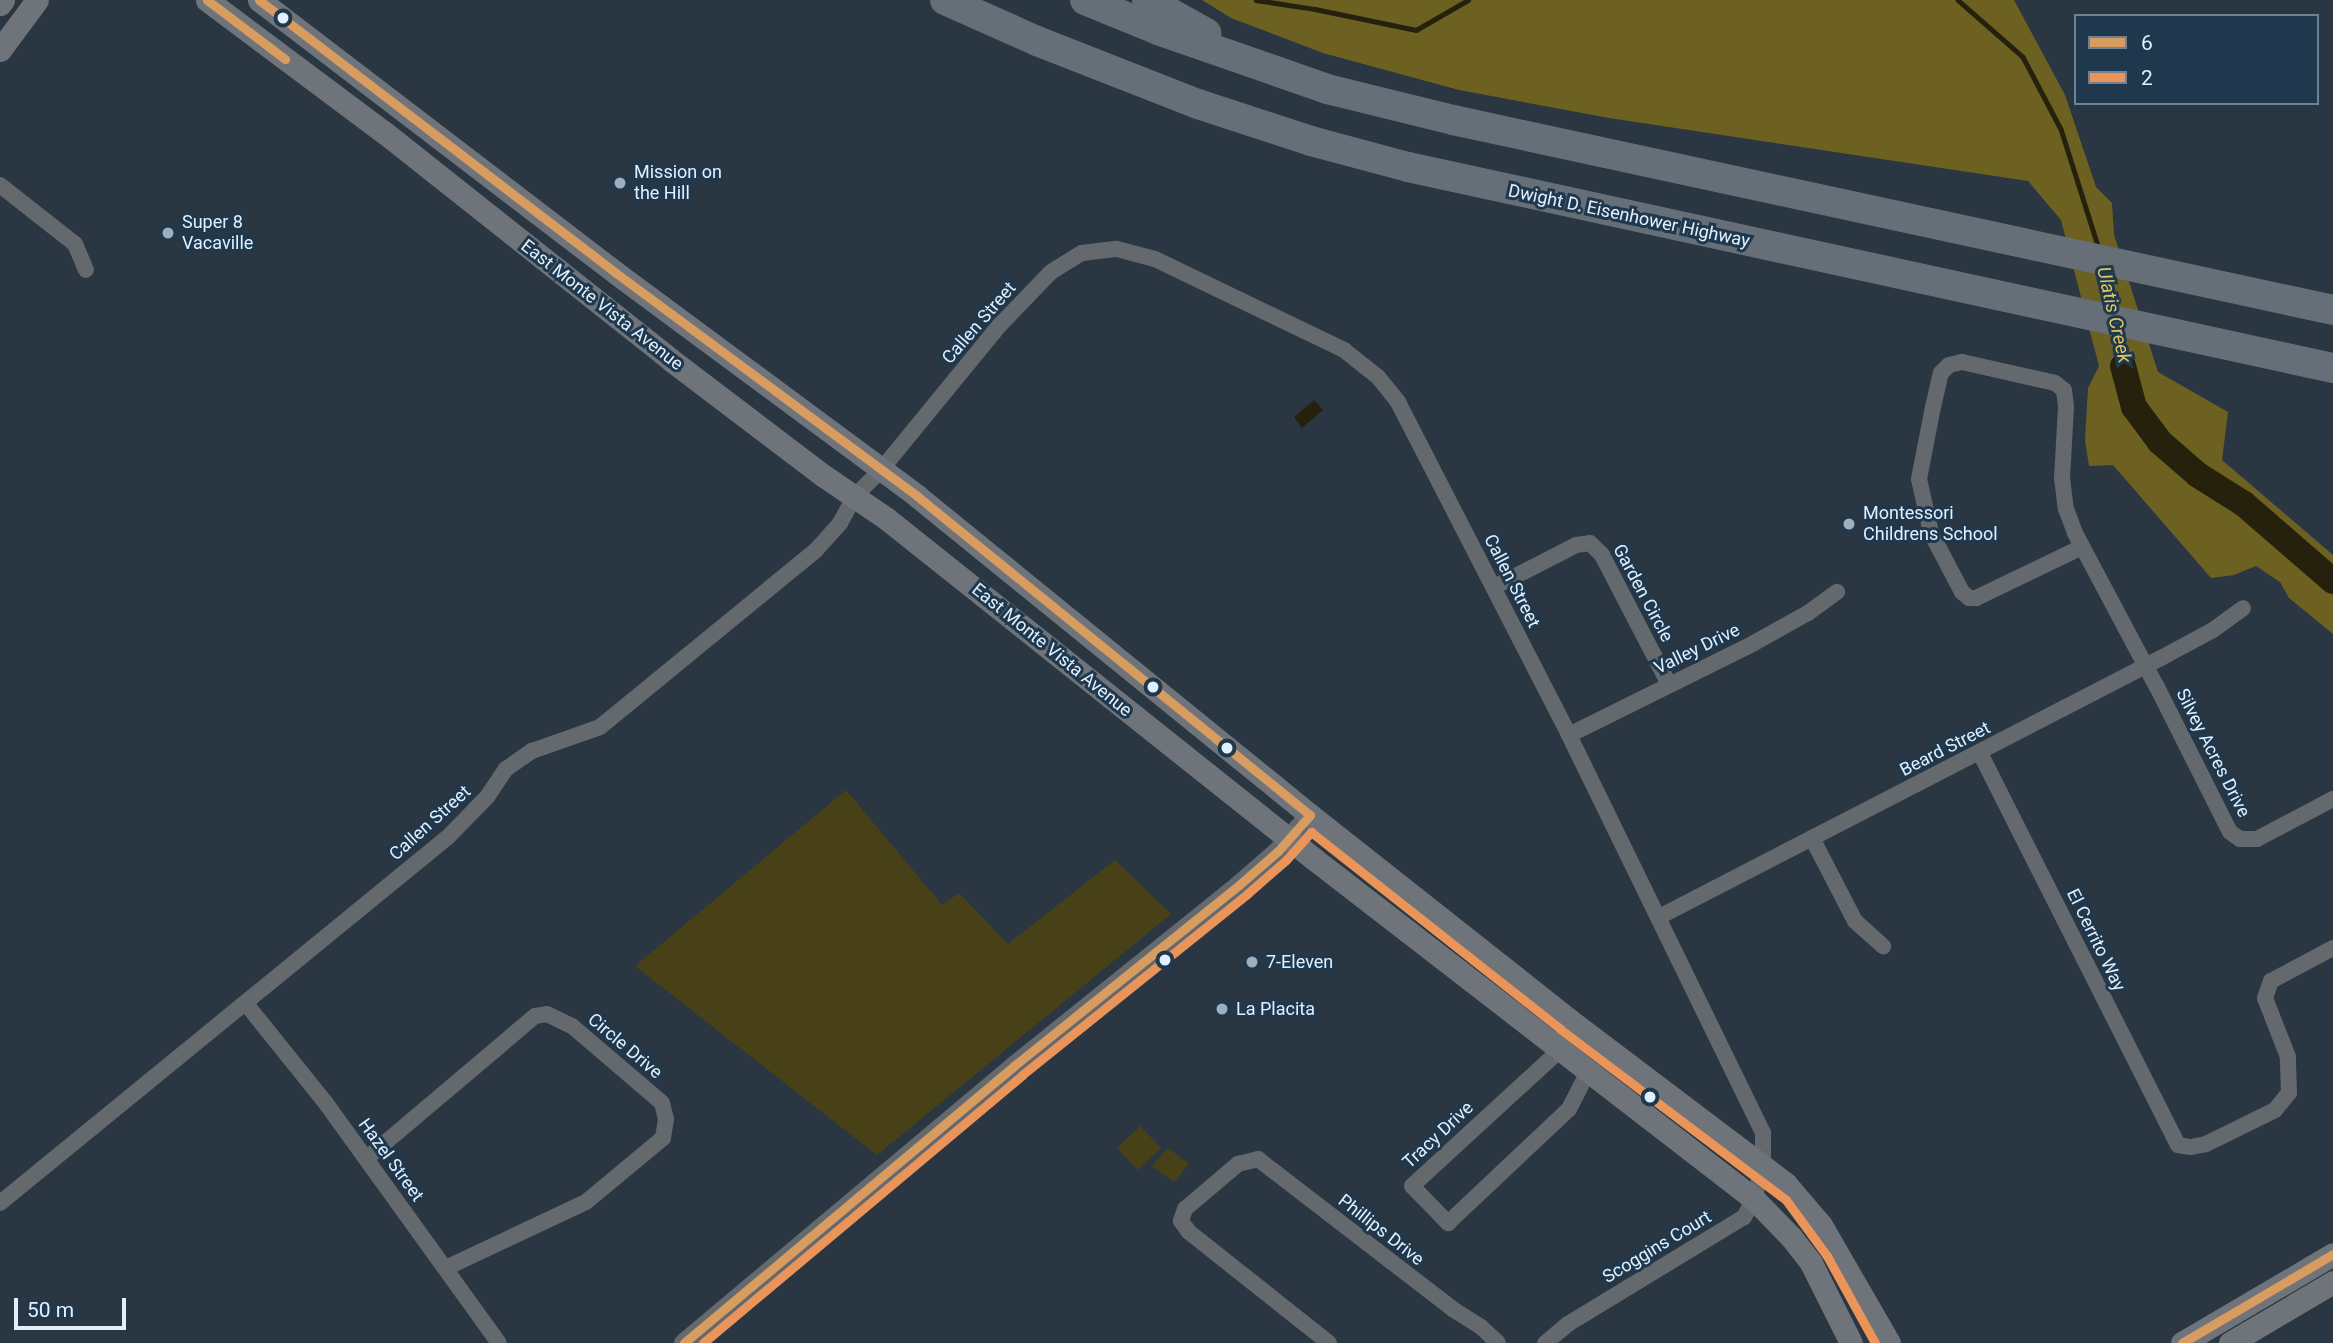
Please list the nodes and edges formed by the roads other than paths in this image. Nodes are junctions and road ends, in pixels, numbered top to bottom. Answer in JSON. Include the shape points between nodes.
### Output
{"nodes":[{"id":1,"x":37,"y":0,"type":"edge"},
{"id":2,"x":207,"y":0,"type":"edge"},
{"id":3,"x":259,"y":0,"type":"edge"},
{"id":4,"x":945,"y":0,"type":"edge"},
{"id":5,"x":1085,"y":0,"type":"edge"},
{"id":6,"x":1147,"y":0,"type":"edge"},
{"id":7,"x":0,"y":50,"type":"edge"},
{"id":8,"x":1267,"y":68,"type":"junction"},
{"id":9,"x":0,"y":185,"type":"edge"},
{"id":10,"x":86,"y":270,"type":"dead end"},
{"id":11,"x":2333,"y":310,"type":"edge"},
{"id":12,"x":2333,"y":368,"type":"edge"},
{"id":13,"x":881,"y":470,"type":"junction"},
{"id":14,"x":855,"y":496,"type":"junction"},
{"id":15,"x":2082,"y":547,"type":"junction"},
{"id":16,"x":1494,"y":587,"type":"junction"},
{"id":17,"x":1838,"y":592,"type":"dead end"},
{"id":18,"x":2243,"y":608,"type":"dead end"},
{"id":19,"x":2146,"y":665,"type":"junction"},
{"id":20,"x":1669,"y":684,"type":"junction"},
{"id":21,"x":1569,"y":735,"type":"junction"},
{"id":22,"x":1980,"y":753,"type":"junction"},
{"id":23,"x":2333,"y":799,"type":"edge"},
{"id":24,"x":1310,"y":815,"type":"junction"},
{"id":25,"x":1289,"y":838,"type":"junction"},
{"id":26,"x":1812,"y":838,"type":"junction"},
{"id":27,"x":1659,"y":917,"type":"junction"},
{"id":28,"x":1883,"y":946,"type":"dead end"},
{"id":29,"x":2333,"y":948,"type":"edge"},
{"id":30,"x":247,"y":1005,"type":"junction"},
{"id":31,"x":1561,"y":1049,"type":"junction"},
{"id":32,"x":1588,"y":1070,"type":"junction"},
{"id":33,"x":367,"y":1158,"type":"junction"},
{"id":34,"x":1763,"y":1164,"type":"junction"},
{"id":35,"x":1754,"y":1199,"type":"junction"},
{"id":36,"x":0,"y":1203,"type":"edge"},
{"id":37,"x":2333,"y":1254,"type":"edge"},
{"id":38,"x":446,"y":1268,"type":"junction"},
{"id":39,"x":2333,"y":1282,"type":"edge"},
{"id":40,"x":2188,"y":1342,"type":"edge"},
{"id":41,"x":499,"y":1343,"type":"edge"},
{"id":42,"x":684,"y":1343,"type":"edge"},
{"id":43,"x":1329,"y":1343,"type":"edge"},
{"id":44,"x":1498,"y":1343,"type":"edge"},
{"id":45,"x":1545,"y":1343,"type":"edge"},
{"id":46,"x":1851,"y":1343,"type":"edge"},
{"id":47,"x":1889,"y":1343,"type":"edge"},
{"id":48,"x":2230,"y":1343,"type":"edge"}],
"edges":[{"from":1,"to":7,"type":"main road"},
{"from":2,"to":14,"type":"main road","name":"East Monte Vista Avenue","via":[[386,133],[681,368]]},
{"from":3,"to":13,"type":"main road","name":"East Monte Vista Avenue"},
{"from":4,"to":12,"type":"highway","name":"Dwight D. Eisenhower Highway","via":[[1113,72],[1311,141],[1524,194]]},
{"from":5,"to":8,"type":"highway"},
{"from":6,"to":8,"type":"highway"},
{"from":8,"to":11,"type":"highway","via":[[1327,89],[1454,121]]},
{"from":9,"to":10,"type":"street","via":[[75,244]]},
{"from":13,"to":14,"type":"street","name":"Callen Street"},
{"from":13,"to":16,"type":"street","name":"Callen Street","via":[[998,327],[1051,272],[1082,253],[1117,249],[1155,259],[1276,316],[1344,350],[1378,377],[1407,417]]},
{"from":13,"to":24,"type":"main road","name":"East Monte Vista Avenue"},
{"from":14,"to":25,"type":"main road","name":"East Monte Vista Avenue"},
{"from":14,"to":30,"type":"street","name":"Callen Street","via":[[840,523],[792,570],[600,727],[532,751],[506,769],[487,797],[448,837]]},
{"from":15,"to":15,"type":"street","via":[[1976,598],[1962,592],[1931,533],[1919,479],[1941,373],[1949,365],[1962,362],[2055,383],[2064,390],[2062,478],[2066,509]]},
{"from":15,"to":19,"type":"street"},
{"from":16,"to":20,"type":"street","name":"Garden Circle","via":[[1576,545],[1590,543],[1602,555]]},
{"from":16,"to":21,"type":"street","name":"Callen Street"},
{"from":17,"to":20,"type":"street","name":"Valley Drive","via":[[1786,625]]},
{"from":18,"to":19,"type":"street","name":"Beard Street","via":[[2213,630]]},
{"from":19,"to":22,"type":"street","name":"Beard Street"},
{"from":19,"to":23,"type":"street","name":"Silvey Acres Drive","via":[[2231,832],[2240,839],[2257,839]]},
{"from":20,"to":21,"type":"street","name":"Valley Drive"},
{"from":21,"to":27,"type":"street","name":"Callen Street"},
{"from":22,"to":26,"type":"street","name":"Beard Street"},
{"from":22,"to":29,"type":"street","name":"El Cerrito Way","via":[[2178,1144],[2206,1144],[2274,1110],[2289,1093],[2288,1056],[2265,998],[2271,981]]},
{"from":24,"to":25,"type":"street"},
{"from":24,"to":34,"type":"main road","name":"East Monte Vista Avenue","via":[[1567,1019]]},
{"from":25,"to":31,"type":"main road","name":"East Monte Vista Avenue"},
{"from":25,"to":42,"type":"street","via":[[1239,885],[1014,1066]]},
{"from":26,"to":27,"type":"street","name":"Beard Street"},
{"from":26,"to":28,"type":"street","via":[[1855,921]]},
{"from":27,"to":34,"type":"street","name":"Callen Street","via":[[1763,1133]]},
{"from":30,"to":33,"type":"street","name":"Hazel Street"},
{"from":30,"to":36,"type":"street","name":"Callen Street"},
{"from":31,"to":32,"type":"main road","name":"East Monte Vista Avenue"},
{"from":31,"to":32,"type":"street","name":"Tracy Drive","via":[[1412,1186],[1448,1223],[1569,1110]]},
{"from":32,"to":35,"type":"main road","name":"East Monte Vista Avenue"},
{"from":33,"to":38,"type":"street","name":"Hazel Street"},
{"from":33,"to":38,"type":"street","name":"Circle Drive","via":[[535,1016],[547,1014],[572,1026],[662,1103],[666,1119],[663,1138],[586,1202]]},
{"from":34,"to":35,"type":"street","name":"Scoggins Court"},
{"from":34,"to":47,"type":"main road","name":"East Monte Vista Avenue","via":[[1795,1191],[1821,1225]]},
{"from":35,"to":45,"type":"street","name":"Scoggins Court","via":[[1744,1217],[1568,1324]]},
{"from":35,"to":46,"type":"main road","name":"East Monte Vista Avenue","via":[[1811,1264]]},
{"from":37,"to":40,"type":"main road"},
{"from":38,"to":41,"type":"street","name":"Hazel Street"},
{"from":39,"to":48,"type":"main road"},
{"from":43,"to":44,"type":"street","name":"Phillips Drive","via":[[1181,1221],[1185,1209],[1238,1164],[1258,1159]]}]}
